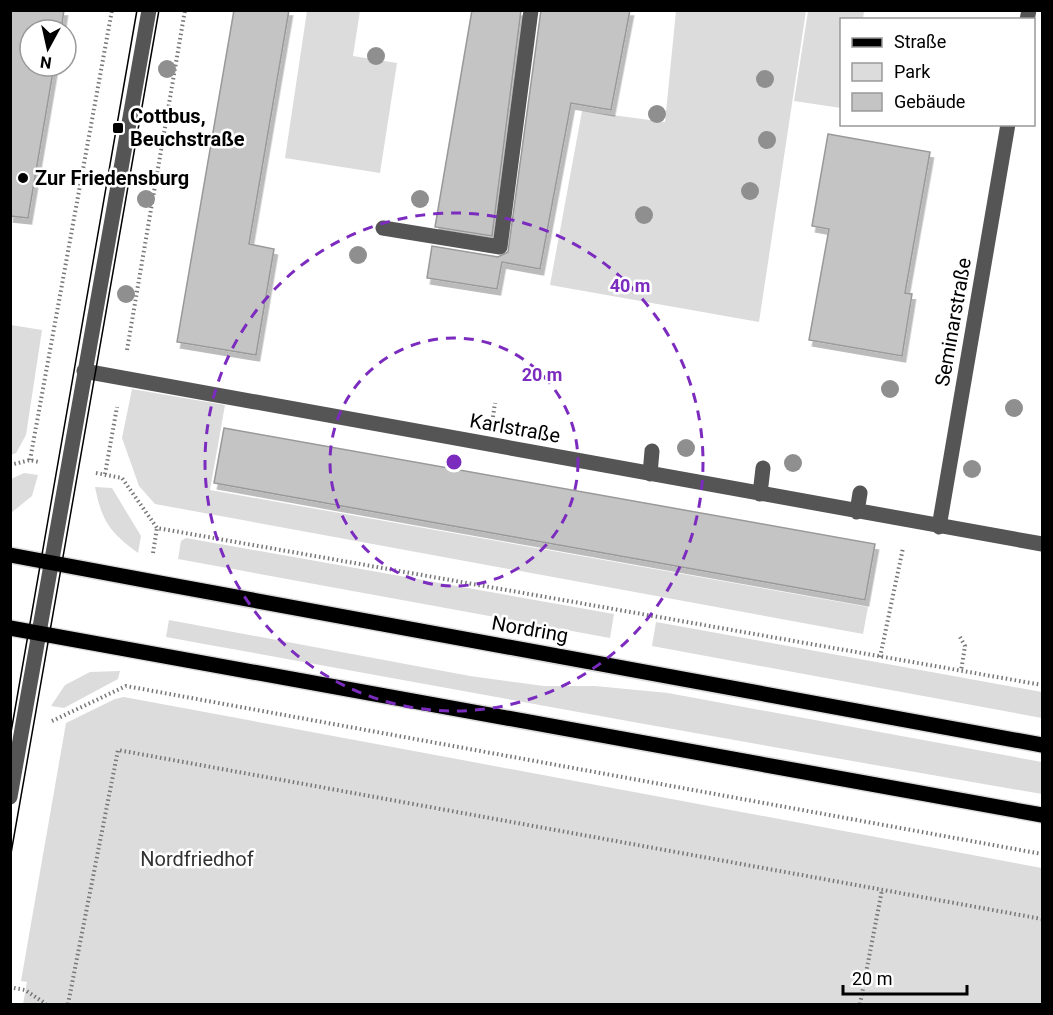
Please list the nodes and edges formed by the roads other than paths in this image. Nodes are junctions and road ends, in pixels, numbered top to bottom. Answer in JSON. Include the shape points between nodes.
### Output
{"nodes":[{"id":1,"x":149,"y":10,"type":"edge"},
{"id":2,"x":531,"y":10,"type":"edge"},
{"id":3,"x":1008,"y":126,"type":"edge"},
{"id":4,"x":383,"y":228,"type":"dead end"},
{"id":5,"x":84,"y":371,"type":"junction"},
{"id":6,"x":652,"y":451,"type":"dead end"},
{"id":7,"x":763,"y":468,"type":"dead end"},
{"id":8,"x":650,"y":474,"type":"junction"},
{"id":9,"x":860,"y":493,"type":"dead end"},
{"id":10,"x":760,"y":494,"type":"junction"},
{"id":11,"x":857,"y":512,"type":"junction"},
{"id":12,"x":939,"y":527,"type":"junction"},
{"id":13,"x":1042,"y":544,"type":"edge"},
{"id":14,"x":10,"y":555,"type":"edge"},
{"id":15,"x":52,"y":563,"type":"junction"},
{"id":16,"x":10,"y":628,"type":"edge"},
{"id":17,"x":40,"y":633,"type":"junction"},
{"id":18,"x":1042,"y":745,"type":"edge"},
{"id":19,"x":10,"y":797,"type":"edge"},
{"id":20,"x":1042,"y":815,"type":"edge"}],
"edges":[{"from":1,"to":5,"type":"street"},
{"from":2,"to":4,"type":"street","via":[[500,248]]},
{"from":3,"to":12,"type":"street","name":"Seminarstraße"},
{"from":5,"to":8,"type":"street","name":"Karlstraße"},
{"from":5,"to":15,"type":"street"},
{"from":6,"to":8,"type":"street"},
{"from":7,"to":10,"type":"street"},
{"from":8,"to":10,"type":"street","name":"Karlstraße"},
{"from":9,"to":11,"type":"street"},
{"from":10,"to":11,"type":"street","name":"Karlstraße"},
{"from":11,"to":12,"type":"street","name":"Karlstraße"},
{"from":12,"to":13,"type":"street","name":"Karlstraße"},
{"from":14,"to":15,"type":"main road","name":"Nordring"},
{"from":15,"to":17,"type":"street"},
{"from":15,"to":18,"type":"main road","name":"Nordring"},
{"from":16,"to":17,"type":"main road"},
{"from":17,"to":19,"type":"street"},
{"from":17,"to":20,"type":"main road"}]}
